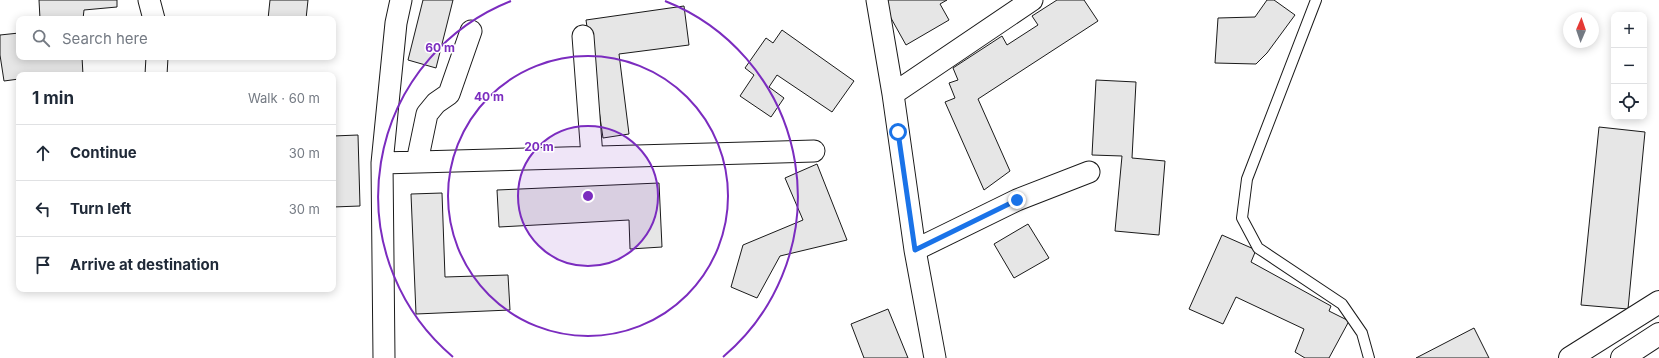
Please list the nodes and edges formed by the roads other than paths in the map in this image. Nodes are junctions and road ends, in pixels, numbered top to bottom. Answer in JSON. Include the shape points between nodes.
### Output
{"nodes":[{"id":1,"x":149,"y":0,"type":"edge"},
{"id":2,"x":401,"y":0,"type":"edge"},
{"id":3,"x":877,"y":0,"type":"edge"},
{"id":4,"x":1032,"y":0,"type":"edge"},
{"id":5,"x":1316,"y":0,"type":"edge"},
{"id":6,"x":153,"y":16,"type":"edge"},
{"id":7,"x":471,"y":31,"type":"dead end"},
{"id":8,"x":583,"y":36,"type":"dead end"},
{"id":9,"x":157,"y":60,"type":"edge"},
{"id":10,"x":156,"y":72,"type":"edge"},
{"id":11,"x":893,"y":94,"type":"junction"},
{"id":12,"x":814,"y":151,"type":"dead end"},
{"id":13,"x":592,"y":157,"type":"junction"},
{"id":14,"x":417,"y":162,"type":"junction"},
{"id":15,"x":382,"y":163,"type":"junction"},
{"id":16,"x":1089,"y":172,"type":"dead end"},
{"id":17,"x":915,"y":250,"type":"junction"},
{"id":18,"x":1659,"y":302,"type":"edge"},
{"id":19,"x":1659,"y":334,"type":"edge"},
{"id":20,"x":384,"y":358,"type":"edge"},
{"id":21,"x":935,"y":358,"type":"edge"},
{"id":22,"x":1369,"y":358,"type":"edge"},
{"id":23,"x":1570,"y":358,"type":"edge"},
{"id":24,"x":1622,"y":358,"type":"edge"}],
"edges":[{"from":1,"to":6,"type":"street"},
{"from":2,"to":15,"type":"street","via":[[396,23]]},
{"from":3,"to":11,"type":"street"},
{"from":4,"to":11,"type":"street"},
{"from":5,"to":22,"type":"lane","via":[[1247,179],[1242,218],[1258,248],[1342,304],[1362,334]]},
{"from":7,"to":14,"type":"street","via":[[449,94],[436,103],[427,114]]},
{"from":8,"to":13,"type":"street"},
{"from":9,"to":10,"type":"street"},
{"from":11,"to":17,"type":"street"},
{"from":12,"to":13,"type":"street"},
{"from":13,"to":14,"type":"street"},
{"from":14,"to":15,"type":"street"},
{"from":15,"to":20,"type":"street"},
{"from":16,"to":17,"type":"street","via":[[1017,200]]},
{"from":17,"to":21,"type":"street"},
{"from":18,"to":23,"type":"street"},
{"from":19,"to":24,"type":"street"}]}
